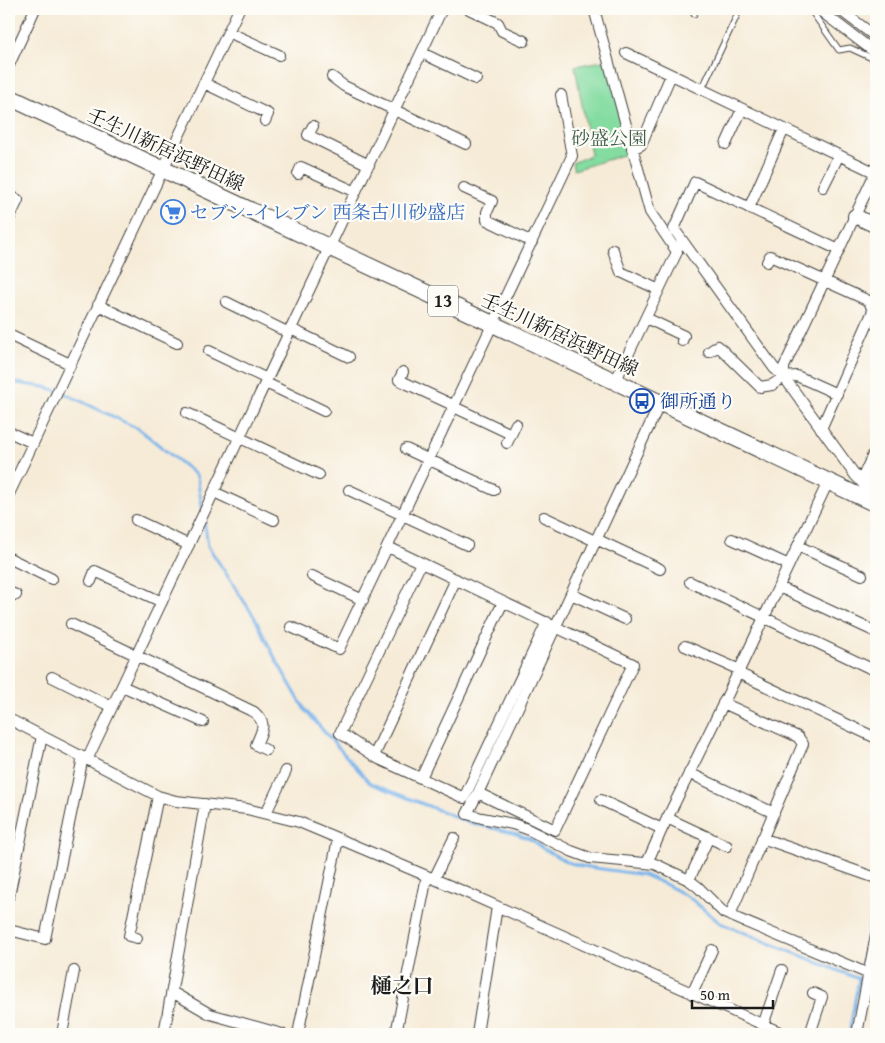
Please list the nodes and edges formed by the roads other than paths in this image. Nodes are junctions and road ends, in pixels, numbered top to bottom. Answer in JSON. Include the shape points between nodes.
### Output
{"nodes":[{"id":1,"x":36,"y":9,"type":"edge"},
{"id":2,"x":239,"y":9,"type":"edge"},
{"id":3,"x":442,"y":9,"type":"edge"},
{"id":4,"x":469,"y":9,"type":"edge"},
{"id":5,"x":594,"y":9,"type":"edge"},
{"id":6,"x":740,"y":9,"type":"edge"},
{"id":7,"x":810,"y":9,"type":"edge"},
{"id":8,"x":818,"y":9,"type":"edge"},
{"id":9,"x":839,"y":9,"type":"edge"},
{"id":10,"x":228,"y":32,"type":"junction"},
{"id":11,"x":876,"y":37,"type":"edge"},
{"id":12,"x":524,"y":41,"type":"dead end"},
{"id":13,"x":422,"y":53,"type":"junction"},
{"id":14,"x":626,"y":53,"type":"dead end"},
{"id":15,"x":876,"y":54,"type":"edge"},
{"id":16,"x":279,"y":55,"type":"dead end"},
{"id":17,"x":876,"y":60,"type":"edge"},
{"id":18,"x":9,"y":64,"type":"edge"},
{"id":19,"x":671,"y":75,"type":"junction"},
{"id":20,"x":332,"y":77,"type":"dead end"},
{"id":21,"x":476,"y":79,"type":"dead end"},
{"id":22,"x":204,"y":83,"type":"junction"},
{"id":23,"x":702,"y":90,"type":"junction"},
{"id":24,"x":561,"y":95,"type":"dead end"},
{"id":25,"x":9,"y":97,"type":"edge"},
{"id":26,"x":742,"y":109,"type":"junction"},
{"id":27,"x":395,"y":110,"type":"junction"},
{"id":28,"x":265,"y":120,"type":"dead end"},
{"id":29,"x":313,"y":126,"type":"dead end"},
{"id":30,"x":784,"y":129,"type":"junction"},
{"id":31,"x":466,"y":144,"type":"dead end"},
{"id":32,"x":726,"y":144,"type":"dead end"},
{"id":33,"x":636,"y":148,"type":"junction"},
{"id":34,"x":838,"y":155,"type":"junction"},
{"id":35,"x":369,"y":164,"type":"junction"},
{"id":36,"x":163,"y":170,"type":"junction"},
{"id":37,"x":876,"y":172,"type":"edge"},
{"id":38,"x":298,"y":174,"type":"dead end"},
{"id":39,"x":823,"y":187,"type":"dead end"},
{"id":40,"x":464,"y":188,"type":"dead end"},
{"id":41,"x":356,"y":192,"type":"junction"},
{"id":42,"x":9,"y":195,"type":"edge"},
{"id":43,"x":749,"y":208,"type":"junction"},
{"id":44,"x":855,"y":216,"type":"junction"},
{"id":45,"x":9,"y":219,"type":"edge"},
{"id":46,"x":876,"y":226,"type":"edge"},
{"id":47,"x":532,"y":242,"type":"junction"},
{"id":48,"x":679,"y":246,"type":"junction"},
{"id":49,"x":330,"y":248,"type":"junction"},
{"id":50,"x":612,"y":250,"type":"dead end"},
{"id":51,"x":839,"y":250,"type":"junction"},
{"id":52,"x":767,"y":262,"type":"dead end"},
{"id":53,"x":824,"y":281,"type":"junction"},
{"id":54,"x":659,"y":290,"type":"junction"},
{"id":55,"x":226,"y":302,"type":"dead end"},
{"id":56,"x":98,"y":305,"type":"junction"},
{"id":57,"x":875,"y":312,"type":"edge"},
{"id":58,"x":646,"y":318,"type":"junction"},
{"id":59,"x":493,"y":324,"type":"junction"},
{"id":60,"x":290,"y":331,"type":"junction"},
{"id":61,"x":10,"y":336,"type":"dead end"},
{"id":62,"x":682,"y":341,"type":"dead end"},
{"id":63,"x":177,"y":343,"type":"dead end"},
{"id":64,"x":209,"y":351,"type":"dead end"},
{"id":65,"x":709,"y":352,"type":"dead end"},
{"id":66,"x":349,"y":357,"type":"dead end"},
{"id":67,"x":70,"y":364,"type":"junction"},
{"id":68,"x":403,"y":372,"type":"dead end"},
{"id":69,"x":784,"y":377,"type":"junction"},
{"id":70,"x":266,"y":381,"type":"junction"},
{"id":71,"x":615,"y":382,"type":"junction"},
{"id":72,"x":837,"y":394,"type":"junction"},
{"id":73,"x":660,"y":403,"type":"junction"},
{"id":74,"x":454,"y":406,"type":"junction"},
{"id":75,"x":324,"y":411,"type":"dead end"},
{"id":76,"x":187,"y":413,"type":"dead end"},
{"id":77,"x":821,"y":429,"type":"junction"},
{"id":78,"x":9,"y":432,"type":"edge"},
{"id":79,"x":511,"y":434,"type":"dead end"},
{"id":80,"x":240,"y":438,"type":"junction"},
{"id":81,"x":33,"y":443,"type":"junction"},
{"id":82,"x":876,"y":448,"type":"edge"},
{"id":83,"x":406,"y":449,"type":"dead end"},
{"id":84,"x":429,"y":460,"type":"junction"},
{"id":85,"x":319,"y":475,"type":"dead end"},
{"id":86,"x":862,"y":479,"type":"junction"},
{"id":87,"x":828,"y":482,"type":"junction"},
{"id":88,"x":876,"y":484,"type":"edge"},
{"id":89,"x":349,"y":490,"type":"dead end"},
{"id":90,"x":494,"y":490,"type":"dead end"},
{"id":91,"x":214,"y":492,"type":"junction"},
{"id":92,"x":876,"y":492,"type":"edge"},
{"id":93,"x":9,"y":494,"type":"edge"},
{"id":94,"x":876,"y":504,"type":"edge"},
{"id":95,"x":403,"y":515,"type":"junction"},
{"id":96,"x":544,"y":517,"type":"dead end"},
{"id":97,"x":136,"y":520,"type":"dead end"},
{"id":98,"x":274,"y":520,"type":"dead end"},
{"id":99,"x":732,"y":539,"type":"dead end"},
{"id":100,"x":596,"y":540,"type":"junction"},
{"id":101,"x":189,"y":545,"type":"junction"},
{"id":102,"x":467,"y":545,"type":"dead end"},
{"id":103,"x":798,"y":546,"type":"junction"},
{"id":104,"x":388,"y":547,"type":"junction"},
{"id":105,"x":9,"y":558,"type":"edge"},
{"id":106,"x":421,"y":563,"type":"junction"},
{"id":107,"x":789,"y":565,"type":"junction"},
{"id":108,"x":660,"y":569,"type":"dead end"},
{"id":109,"x":312,"y":576,"type":"dead end"},
{"id":110,"x":862,"y":576,"type":"dead end"},
{"id":111,"x":52,"y":579,"type":"dead end"},
{"id":112,"x":456,"y":579,"type":"junction"},
{"id":113,"x":91,"y":581,"type":"dead end"},
{"id":114,"x":690,"y":582,"type":"dead end"},
{"id":115,"x":779,"y":587,"type":"junction"},
{"id":116,"x":571,"y":594,"type":"junction"},
{"id":117,"x":362,"y":600,"type":"junction"},
{"id":118,"x":162,"y":602,"type":"junction"},
{"id":119,"x":503,"y":602,"type":"junction"},
{"id":120,"x":764,"y":618,"type":"junction"},
{"id":121,"x":625,"y":620,"type":"dead end"},
{"id":122,"x":71,"y":624,"type":"dead end"},
{"id":123,"x":551,"y":624,"type":"junction"},
{"id":124,"x":291,"y":627,"type":"dead end"},
{"id":125,"x":876,"y":632,"type":"edge"},
{"id":126,"x":685,"y":646,"type":"dead end"},
{"id":127,"x":137,"y":655,"type":"junction"},
{"id":128,"x":876,"y":671,"type":"edge"},
{"id":129,"x":739,"y":672,"type":"junction"},
{"id":130,"x":52,"y":677,"type":"dead end"},
{"id":131,"x":122,"y":686,"type":"junction"},
{"id":132,"x":723,"y":703,"type":"junction"},
{"id":133,"x":112,"y":707,"type":"junction"},
{"id":134,"x":9,"y":719,"type":"edge"},
{"id":135,"x":203,"y":722,"type":"dead end"},
{"id":136,"x":42,"y":736,"type":"junction"},
{"id":137,"x":876,"y":738,"type":"edge"},
{"id":138,"x":266,"y":750,"type":"dead end"},
{"id":139,"x":374,"y":756,"type":"junction"},
{"id":140,"x":85,"y":759,"type":"junction"},
{"id":141,"x":483,"y":770,"type":"junction"},
{"id":142,"x":286,"y":771,"type":"dead end"},
{"id":143,"x":689,"y":773,"type":"junction"},
{"id":144,"x":421,"y":778,"type":"junction"},
{"id":145,"x":478,"y":792,"type":"junction"},
{"id":146,"x":158,"y":796,"type":"junction"},
{"id":147,"x":601,"y":800,"type":"dead end"},
{"id":148,"x":205,"y":804,"type":"junction"},
{"id":149,"x":266,"y":813,"type":"junction"},
{"id":150,"x":774,"y":813,"type":"junction"},
{"id":151,"x":667,"y":818,"type":"junction"},
{"id":152,"x":662,"y":829,"type":"junction"},
{"id":153,"x":708,"y":837,"type":"junction"},
{"id":154,"x":454,"y":838,"type":"dead end"},
{"id":155,"x":762,"y":838,"type":"junction"},
{"id":156,"x":338,"y":839,"type":"junction"},
{"id":157,"x":727,"y":846,"type":"dead end"},
{"id":158,"x":647,"y":863,"type":"junction"},
{"id":159,"x":430,"y":878,"type":"junction"},
{"id":160,"x":876,"y":878,"type":"edge"},
{"id":161,"x":689,"y":880,"type":"junction"},
{"id":162,"x":9,"y":896,"type":"edge"},
{"id":163,"x":497,"y":907,"type":"junction"},
{"id":164,"x":730,"y":916,"type":"junction"},
{"id":165,"x":9,"y":930,"type":"edge"},
{"id":166,"x":876,"y":935,"type":"edge"},
{"id":167,"x":137,"y":938,"type":"dead end"},
{"id":168,"x":712,"y":950,"type":"dead end"},
{"id":169,"x":782,"y":970,"type":"dead end"},
{"id":170,"x":74,"y":971,"type":"dead end"},
{"id":171,"x":869,"y":974,"type":"junction"},
{"id":172,"x":172,"y":992,"type":"junction"},
{"id":173,"x":813,"y":993,"type":"dead end"},
{"id":174,"x":692,"y":994,"type":"junction"},
{"id":175,"x":763,"y":1025,"type":"junction"},
{"id":176,"x":62,"y":1034,"type":"edge"},
{"id":177,"x":164,"y":1034,"type":"edge"},
{"id":178,"x":282,"y":1034,"type":"edge"},
{"id":179,"x":298,"y":1034,"type":"edge"},
{"id":180,"x":396,"y":1034,"type":"edge"},
{"id":181,"x":477,"y":1034,"type":"edge"},
{"id":182,"x":784,"y":1034,"type":"edge"},
{"id":183,"x":810,"y":1034,"type":"edge"},
{"id":184,"x":858,"y":1034,"type":"edge"}],
"edges":[{"from":1,"to":18,"type":"street"},
{"from":2,"to":10,"type":"street"},
{"from":3,"to":13,"type":"street"},
{"from":4,"to":12,"type":"street"},
{"from":5,"to":33,"type":"street"},
{"from":6,"to":23,"type":"lane"},
{"from":7,"to":17,"type":"lane","via":[[839,50],[850,48]]},
{"from":8,"to":15,"type":"street"},
{"from":9,"to":11,"type":"street"},
{"from":10,"to":16,"type":"street"},
{"from":10,"to":22,"type":"street"},
{"from":13,"to":21,"type":"street"},
{"from":13,"to":27,"type":"street"},
{"from":14,"to":19,"type":"street"},
{"from":19,"to":23,"type":"street"},
{"from":19,"to":33,"type":"street"},
{"from":20,"to":27,"type":"street"},
{"from":22,"to":28,"type":"street","via":[[268,114]]},
{"from":22,"to":36,"type":"street"},
{"from":23,"to":26,"type":"street"},
{"from":24,"to":47,"type":"street","via":[[572,156]]},
{"from":25,"to":36,"type":"main road","name":"壬生川新居浜野田線","number":"13"},
{"from":26,"to":30,"type":"street"},
{"from":26,"to":32,"type":"street"},
{"from":27,"to":31,"type":"street"},
{"from":27,"to":35,"type":"street"},
{"from":29,"to":35,"type":"street","via":[[308,135]]},
{"from":30,"to":34,"type":"street"},
{"from":30,"to":43,"type":"street"},
{"from":33,"to":48,"type":"street","via":[[650,212]]},
{"from":34,"to":37,"type":"street"},
{"from":34,"to":39,"type":"street"},
{"from":35,"to":41,"type":"street"},
{"from":36,"to":49,"type":"main road","name":"壬生川新居浜野田線","number":"13"},
{"from":36,"to":56,"type":"street"},
{"from":37,"to":44,"type":"street"},
{"from":38,"to":41,"type":"street","via":[[301,167]]},
{"from":40,"to":47,"type":"street","via":[[492,201],[487,220]]},
{"from":41,"to":49,"type":"street"},
{"from":42,"to":45,"type":"street","via":[[18,200]]},
{"from":43,"to":48,"type":"street","via":[[695,182],[674,229]]},
{"from":43,"to":51,"type":"street"},
{"from":44,"to":46,"type":"street"},
{"from":44,"to":51,"type":"street"},
{"from":47,"to":59,"type":"street"},
{"from":48,"to":54,"type":"street"},
{"from":48,"to":69,"type":"street"},
{"from":49,"to":59,"type":"main road","name":"壬生川新居浜野田線","number":"13"},
{"from":49,"to":60,"type":"street"},
{"from":50,"to":54,"type":"street","via":[[621,272]]},
{"from":51,"to":53,"type":"street"},
{"from":52,"to":53,"type":"street","via":[[770,256]]},
{"from":53,"to":57,"type":"street","via":[[869,301]]},
{"from":53,"to":69,"type":"street","via":[[784,367]]},
{"from":54,"to":58,"type":"street"},
{"from":55,"to":60,"type":"street"},
{"from":56,"to":63,"type":"street"},
{"from":56,"to":67,"type":"street"},
{"from":57,"to":72,"type":"street"},
{"from":58,"to":62,"type":"street","via":[[684,336]]},
{"from":58,"to":71,"type":"street"},
{"from":59,"to":71,"type":"main road","name":"壬生川新居浜野田線","number":"13"},
{"from":59,"to":74,"type":"street"},
{"from":60,"to":66,"type":"street"},
{"from":60,"to":70,"type":"street"},
{"from":61,"to":67,"type":"street"},
{"from":64,"to":70,"type":"street"},
{"from":65,"to":69,"type":"street","via":[[718,346],[760,387],[772,385]]},
{"from":67,"to":81,"type":"street"},
{"from":68,"to":74,"type":"street","via":[[399,380]]},
{"from":69,"to":72,"type":"street","via":[[797,376]]},
{"from":69,"to":77,"type":"street"},
{"from":70,"to":75,"type":"street"},
{"from":70,"to":80,"type":"street"},
{"from":71,"to":73,"type":"main road","name":"壬生川新居浜野田線","number":"13"},
{"from":72,"to":77,"type":"street"},
{"from":73,"to":87,"type":"main road","name":"壬生川新居浜野田線","number":"13"},
{"from":73,"to":100,"type":"street"},
{"from":74,"to":79,"type":"street"},
{"from":74,"to":84,"type":"street"},
{"from":76,"to":80,"type":"street"},
{"from":77,"to":86,"type":"street"},
{"from":78,"to":81,"type":"street"},
{"from":80,"to":85,"type":"street"},
{"from":80,"to":91,"type":"street"},
{"from":81,"to":93,"type":"street"},
{"from":82,"to":86,"type":"street"},
{"from":83,"to":84,"type":"street"},
{"from":84,"to":90,"type":"street"},
{"from":84,"to":95,"type":"street"},
{"from":86,"to":88,"type":"street"},
{"from":86,"to":92,"type":"street","via":[[867,488]]},
{"from":87,"to":94,"type":"main road","name":"壬生川新居浜野田線","number":"13"},
{"from":87,"to":103,"type":"street"},
{"from":89,"to":95,"type":"street"},
{"from":91,"to":98,"type":"street"},
{"from":91,"to":101,"type":"street"},
{"from":95,"to":102,"type":"street"},
{"from":95,"to":104,"type":"street"},
{"from":96,"to":100,"type":"street"},
{"from":97,"to":101,"type":"street"},
{"from":99,"to":107,"type":"street"},
{"from":100,"to":108,"type":"street"},
{"from":100,"to":116,"type":"street"},
{"from":101,"to":118,"type":"street"},
{"from":103,"to":107,"type":"street"},
{"from":103,"to":110,"type":"street"},
{"from":104,"to":106,"type":"street"},
{"from":104,"to":117,"type":"street"},
{"from":105,"to":111,"type":"street"},
{"from":106,"to":112,"type":"street"},
{"from":106,"to":139,"type":"street","via":[[340,733]]},
{"from":107,"to":115,"type":"street"},
{"from":109,"to":117,"type":"street"},
{"from":112,"to":119,"type":"street"},
{"from":112,"to":139,"type":"street"},
{"from":113,"to":118,"type":"street","via":[[95,571]]},
{"from":114,"to":120,"type":"street"},
{"from":115,"to":120,"type":"street"},
{"from":115,"to":125,"type":"street"},
{"from":116,"to":121,"type":"street"},
{"from":116,"to":123,"type":"street"},
{"from":117,"to":124,"type":"street","via":[[339,650]]},
{"from":118,"to":127,"type":"street"},
{"from":119,"to":123,"type":"street"},
{"from":119,"to":144,"type":"street"},
{"from":120,"to":128,"type":"street"},
{"from":120,"to":129,"type":"street"},
{"from":122,"to":127,"type":"street"},
{"from":123,"to":141,"type":"street"},
{"from":123,"to":145,"type":"street","via":[[633,664],[555,830]]},
{"from":126,"to":129,"type":"street"},
{"from":127,"to":131,"type":"street"},
{"from":127,"to":138,"type":"street","via":[[254,712],[263,727],[256,745]]},
{"from":129,"to":132,"type":"street"},
{"from":129,"to":137,"type":"street"},
{"from":130,"to":133,"type":"street"},
{"from":131,"to":133,"type":"street"},
{"from":131,"to":135,"type":"street"},
{"from":132,"to":143,"type":"street"},
{"from":132,"to":150,"type":"street","via":[[801,740],[803,747]]},
{"from":133,"to":140,"type":"street"},
{"from":134,"to":136,"type":"street"},
{"from":136,"to":140,"type":"street"},
{"from":136,"to":162,"type":"street"},
{"from":139,"to":144,"type":"street"},
{"from":140,"to":146,"type":"street"},
{"from":140,"to":165,"type":"street","via":[[45,939]]},
{"from":141,"to":144,"type":"street","via":[[464,798]]},
{"from":141,"to":145,"type":"street"},
{"from":142,"to":149,"type":"street"},
{"from":143,"to":150,"type":"street"},
{"from":143,"to":151,"type":"street"},
{"from":145,"to":158,"type":"street","via":[[467,814],[527,828],[590,858]]},
{"from":146,"to":148,"type":"street"},
{"from":146,"to":167,"type":"street","via":[[129,936]]},
{"from":147,"to":152,"type":"street"},
{"from":148,"to":149,"type":"street"},
{"from":148,"to":172,"type":"street"},
{"from":149,"to":156,"type":"street","via":[[299,822]]},
{"from":150,"to":155,"type":"street"},
{"from":151,"to":152,"type":"street"},
{"from":151,"to":153,"type":"street"},
{"from":152,"to":158,"type":"street"},
{"from":153,"to":157,"type":"street"},
{"from":153,"to":161,"type":"street"},
{"from":154,"to":159,"type":"street"},
{"from":155,"to":160,"type":"street"},
{"from":155,"to":164,"type":"street"},
{"from":156,"to":159,"type":"street"},
{"from":156,"to":179,"type":"street"},
{"from":158,"to":161,"type":"street"},
{"from":159,"to":163,"type":"street"},
{"from":159,"to":180,"type":"street"},
{"from":161,"to":164,"type":"street"},
{"from":163,"to":174,"type":"street"},
{"from":163,"to":181,"type":"street"},
{"from":164,"to":171,"type":"street"},
{"from":166,"to":171,"type":"street"},
{"from":168,"to":174,"type":"street"},
{"from":169,"to":175,"type":"street"},
{"from":170,"to":176,"type":"street"},
{"from":171,"to":184,"type":"street"},
{"from":172,"to":177,"type":"street"},
{"from":172,"to":178,"type":"street","via":[[210,1014]]},
{"from":173,"to":183,"type":"street","via":[[822,997]]},
{"from":174,"to":175,"type":"street"},
{"from":175,"to":182,"type":"street"}]}
